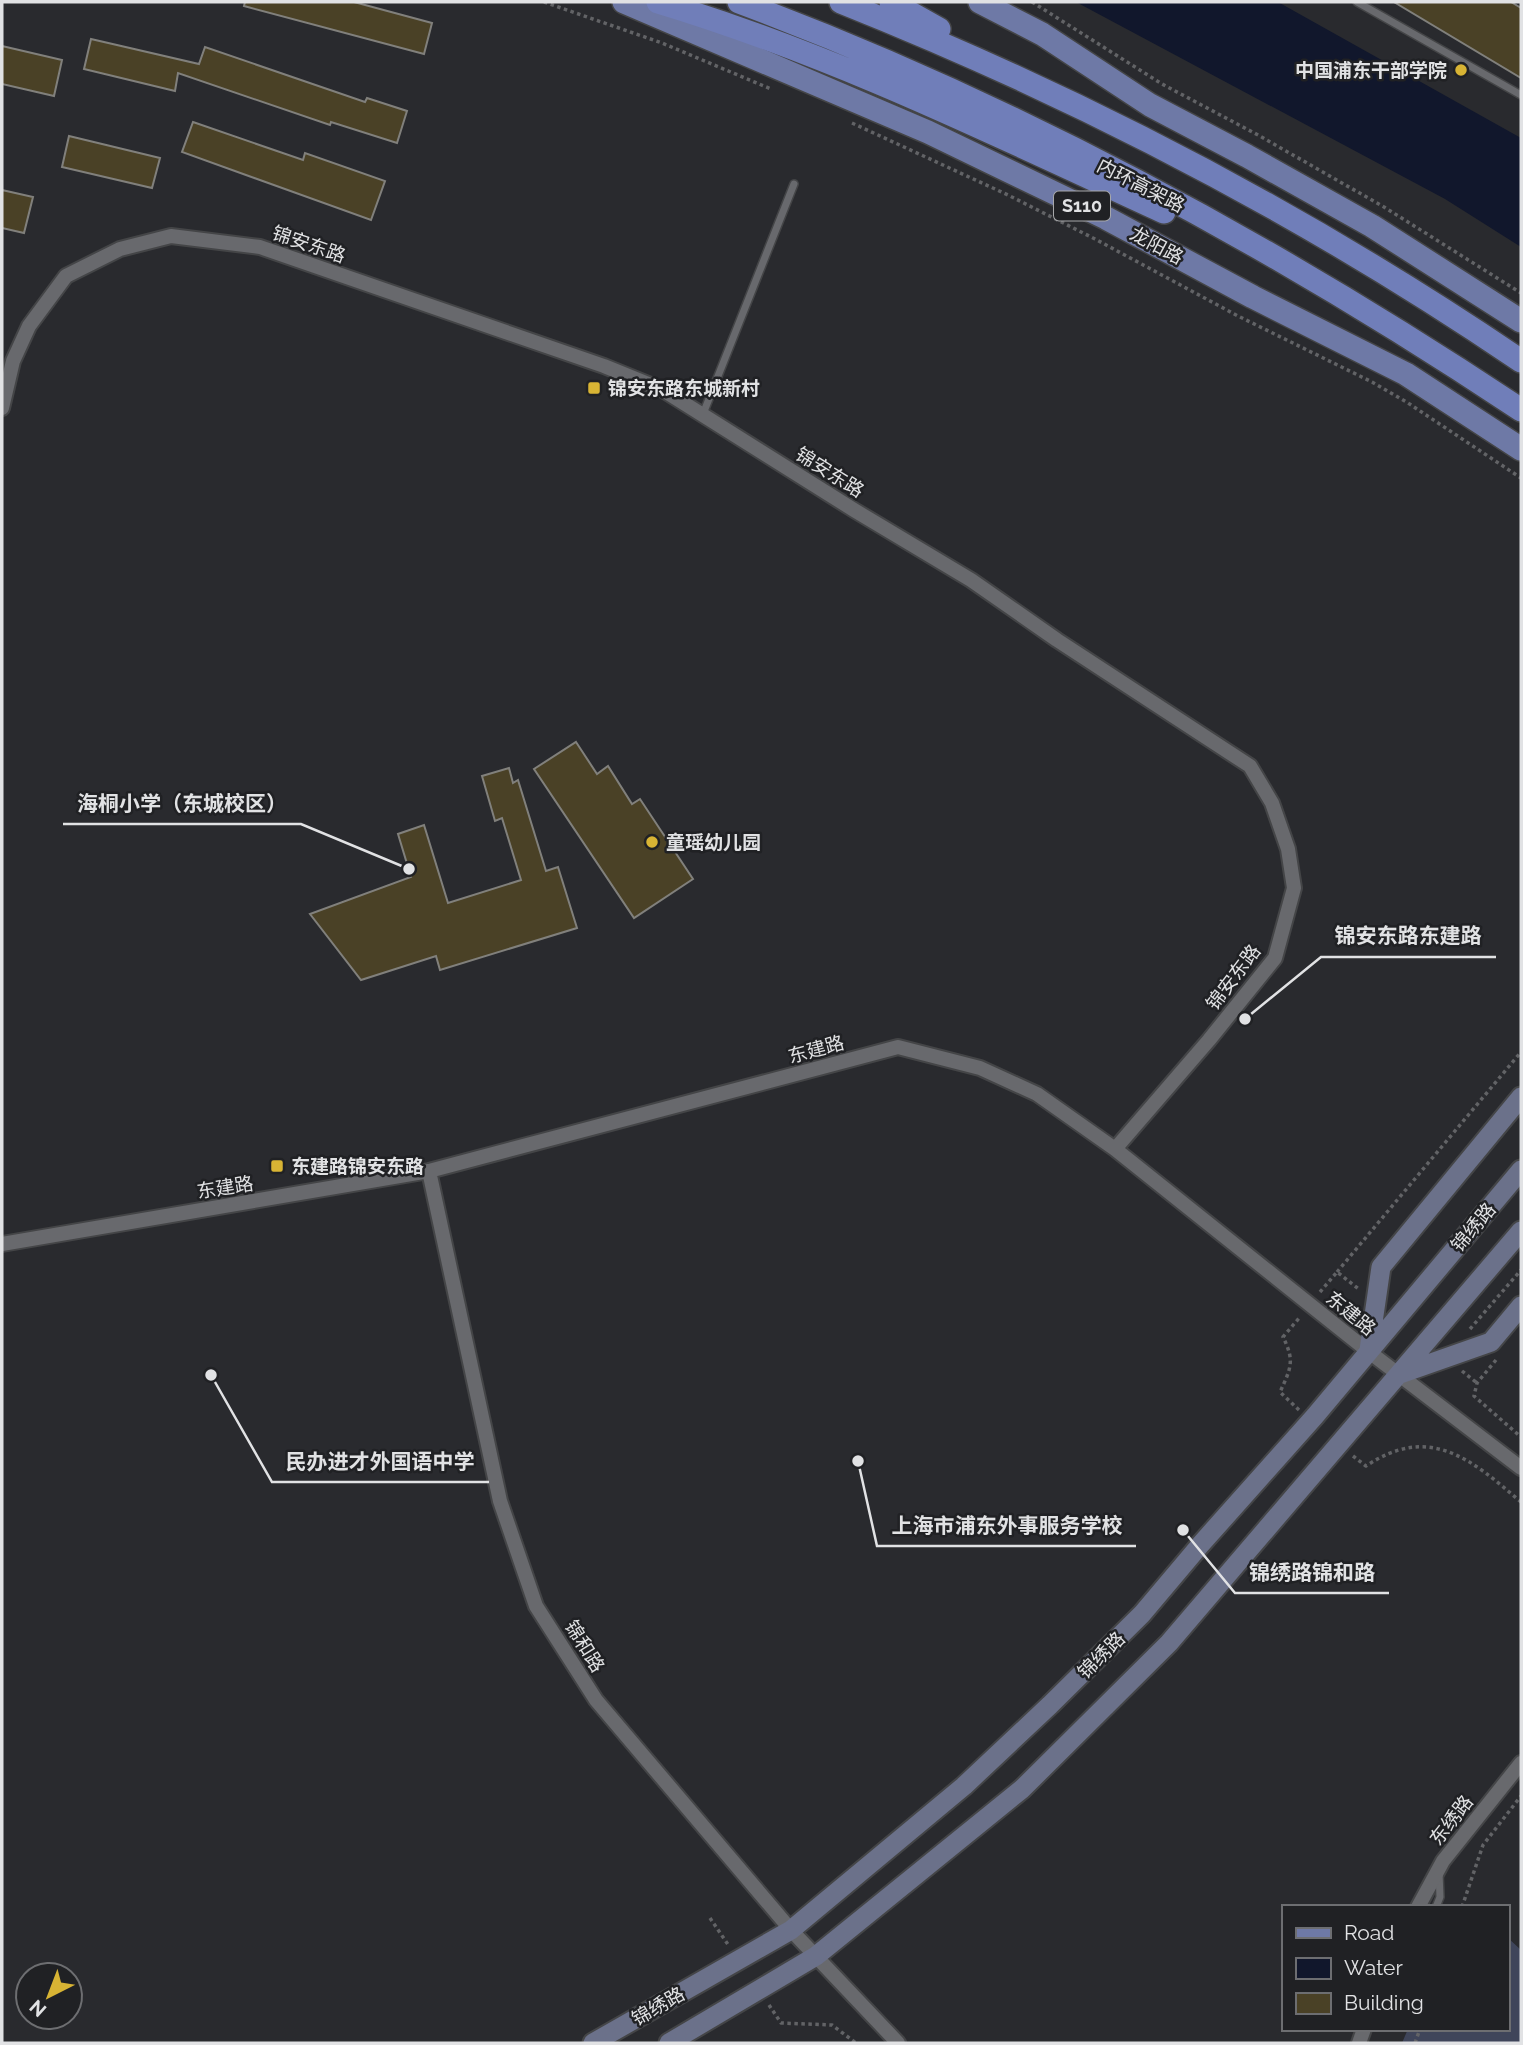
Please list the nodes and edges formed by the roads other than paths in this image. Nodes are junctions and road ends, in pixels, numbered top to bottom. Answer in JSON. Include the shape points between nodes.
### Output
{"nodes":[{"id":1,"x":624,"y":2,"type":"edge"},
{"id":2,"x":658,"y":2,"type":"edge"},
{"id":3,"x":739,"y":2,"type":"edge"},
{"id":4,"x":841,"y":2,"type":"edge"},
{"id":5,"x":891,"y":2,"type":"edge"},
{"id":6,"x":980,"y":2,"type":"edge"},
{"id":7,"x":1357,"y":2,"type":"edge"},
{"id":8,"x":1521,"y":96,"type":"edge"},
{"id":9,"x":1076,"y":107,"type":"junction"},
{"id":10,"x":794,"y":184,"type":"dead end"},
{"id":11,"x":1333,"y":290,"type":"junction"},
{"id":12,"x":1521,"y":321,"type":"edge"},
{"id":13,"x":1521,"y":361,"type":"edge"},
{"id":14,"x":2,"y":408,"type":"edge"},
{"id":15,"x":1521,"y":410,"type":"edge"},
{"id":16,"x":703,"y":414,"type":"junction"},
{"id":17,"x":1521,"y":449,"type":"edge"},
{"id":18,"x":1521,"y":1097,"type":"edge"},
{"id":19,"x":1115,"y":1149,"type":"junction"},
{"id":20,"x":1521,"y":1170,"type":"edge"},
{"id":21,"x":429,"y":1171,"type":"junction"},
{"id":22,"x":1521,"y":1231,"type":"edge"},
{"id":23,"x":2,"y":1244,"type":"edge"},
{"id":24,"x":1521,"y":1306,"type":"edge"},
{"id":25,"x":1368,"y":1351,"type":"junction"},
{"id":26,"x":1399,"y":1374,"type":"junction"},
{"id":27,"x":1521,"y":1468,"type":"edge"},
{"id":28,"x":1521,"y":1763,"type":"edge"},
{"id":29,"x":1438,"y":1869,"type":"junction"},
{"id":30,"x":1419,"y":1905,"type":"edge"},
{"id":31,"x":1437,"y":1905,"type":"edge"},
{"id":32,"x":791,"y":1930,"type":"junction"},
{"id":33,"x":816,"y":1956,"type":"junction"},
{"id":34,"x":593,"y":2043,"type":"edge"},
{"id":35,"x":669,"y":2043,"type":"edge"},
{"id":36,"x":898,"y":2043,"type":"edge"}],
"edges":[{"from":1,"to":17,"type":"main road","name":"龙阳路","number":"S110","via":[[928,132],[1106,218],[1406,374]]},
{"from":2,"to":11,"type":"highway","via":[[859,73]]},
{"from":3,"to":11,"type":"highway","name":"内环高架路","via":[[912,73],[1037,132],[1211,220]]},
{"from":4,"to":9,"type":"highway"},
{"from":5,"to":9,"type":"highway"},
{"from":6,"to":12,"type":"main road","via":[[1042,34],[1150,105],[1372,226]]},
{"from":7,"to":8,"type":"lane"},
{"from":9,"to":13,"type":"highway","via":[[1356,256]]},
{"from":10,"to":16,"type":"lane"},
{"from":11,"to":15,"type":"highway","name":"内环高架路"},
{"from":14,"to":16,"type":"street","name":"锦安东路","via":[[13,361],[29,326],[66,276],[120,248],[171,236],[260,247],[604,366],[663,390]]},
{"from":16,"to":19,"type":"street","name":"锦安东路","via":[[971,580],[1250,766],[1272,803],[1294,888],[1275,958]]},
{"from":18,"to":25,"type":"main road","via":[[1381,1267]]},
{"from":19,"to":21,"type":"street","name":"东建路","via":[[1037,1094],[980,1068],[898,1047]]},
{"from":19,"to":25,"type":"street","name":"东建路"},
{"from":20,"to":25,"type":"main road","name":"锦绣路"},
{"from":21,"to":23,"type":"street","name":"东建路"},
{"from":21,"to":32,"type":"street","name":"锦和路","via":[[500,1502],[536,1606],[596,1700]]},
{"from":22,"to":26,"type":"main road","name":"锦绣路"},
{"from":24,"to":26,"type":"main road","via":[[1491,1342]]},
{"from":25,"to":26,"type":"street","name":"东建路"},
{"from":25,"to":32,"type":"main road","name":"锦绣路","via":[[1142,1614],[964,1786]]},
{"from":26,"to":27,"type":"street","name":"东建路"},
{"from":26,"to":33,"type":"main road","name":"锦绣路","via":[[1169,1643],[1032,1780]]},
{"from":28,"to":29,"type":"street","name":"东绣路"},
{"from":29,"to":30,"type":"street","name":"东绣路"},
{"from":29,"to":31,"type":"lane"},
{"from":32,"to":33,"type":"street","name":"锦和路"},
{"from":32,"to":34,"type":"main road","name":"锦绣路"},
{"from":33,"to":35,"type":"main road","name":"锦绣路"},
{"from":33,"to":36,"type":"street","name":"锦和路"}]}
